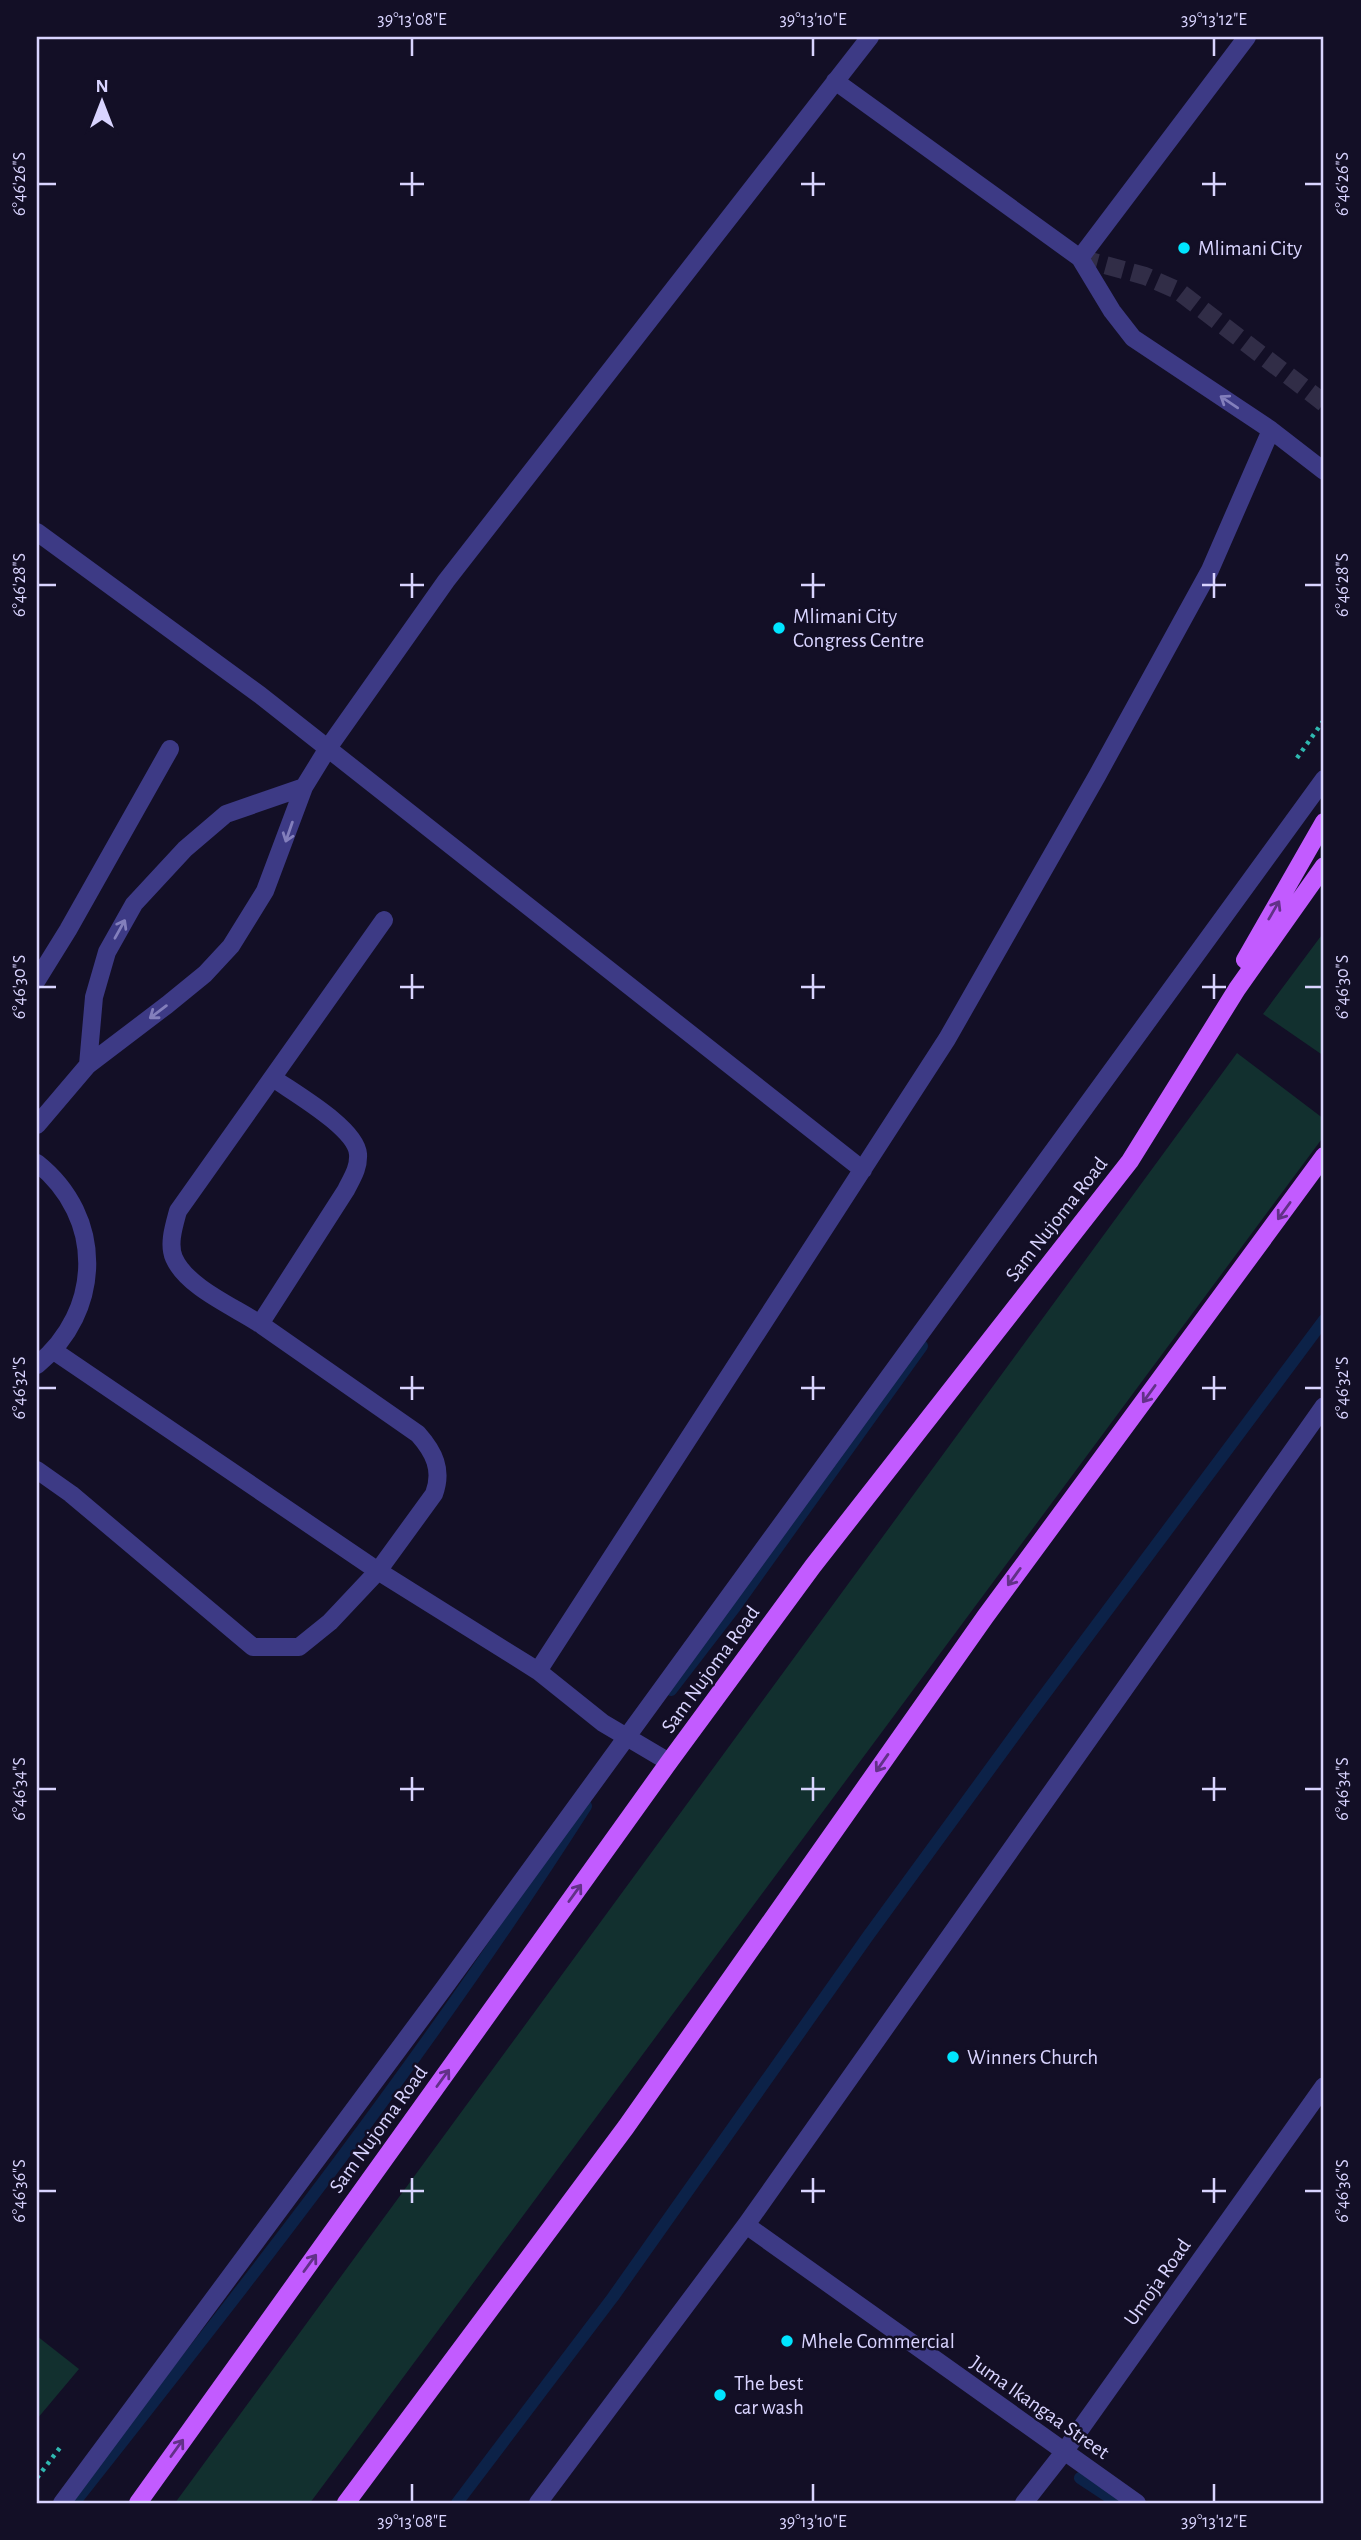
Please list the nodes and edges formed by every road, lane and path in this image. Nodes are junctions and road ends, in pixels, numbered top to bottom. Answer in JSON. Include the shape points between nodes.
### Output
{"nodes":[{"id":1,"x":870,"y":37,"type":"edge"},
{"id":2,"x":1247,"y":37,"type":"edge"},
{"id":3,"x":835,"y":81,"type":"junction"},
{"id":4,"x":1080,"y":258,"type":"junction"},
{"id":5,"x":1271,"y":430,"type":"junction"},
{"id":6,"x":1324,"y":471,"type":"edge"},
{"id":7,"x":37,"y":532,"type":"edge"},
{"id":8,"x":328,"y":748,"type":"junction"},
{"id":9,"x":170,"y":749,"type":"dead end"},
{"id":10,"x":1324,"y":779,"type":"edge"},
{"id":11,"x":304,"y":786,"type":"junction"},
{"id":12,"x":1324,"y":822,"type":"edge"},
{"id":13,"x":1324,"y":866,"type":"edge"},
{"id":14,"x":384,"y":920,"type":"dead end"},
{"id":15,"x":37,"y":980,"type":"edge"},
{"id":16,"x":89,"y":1065,"type":"junction"},
{"id":17,"x":273,"y":1078,"type":"junction"},
{"id":18,"x":37,"y":1125,"type":"edge"},
{"id":19,"x":1324,"y":1156,"type":"edge"},
{"id":20,"x":1130,"y":1161,"type":"junction"},
{"id":21,"x":37,"y":1163,"type":"edge"},
{"id":22,"x":863,"y":1170,"type":"junction"},
{"id":23,"x":260,"y":1324,"type":"junction"},
{"id":24,"x":54,"y":1351,"type":"junction"},
{"id":25,"x":37,"y":1365,"type":"edge"},
{"id":26,"x":1324,"y":1406,"type":"edge"},
{"id":27,"x":37,"y":1471,"type":"edge"},
{"id":28,"x":378,"y":1571,"type":"junction"},
{"id":29,"x":538,"y":1671,"type":"junction"},
{"id":30,"x":625,"y":1736,"type":"junction"},
{"id":31,"x":669,"y":1762,"type":"junction"},
{"id":32,"x":1324,"y":2086,"type":"edge"},
{"id":33,"x":746,"y":2225,"type":"junction"},
{"id":34,"x":1064,"y":2452,"type":"junction"},
{"id":35,"x":62,"y":2503,"type":"edge"},
{"id":36,"x":138,"y":2503,"type":"edge"},
{"id":37,"x":346,"y":2503,"type":"edge"},
{"id":38,"x":538,"y":2503,"type":"edge"},
{"id":39,"x":1024,"y":2503,"type":"edge"},
{"id":40,"x":1138,"y":2503,"type":"edge"}],
"edges":[{"from":1,"to":3,"type":"street"},
{"from":2,"to":4,"type":"street"},
{"from":3,"to":4,"type":"street"},
{"from":3,"to":8,"type":"street","via":[[446,581]]},
{"from":5,"to":4,"type":"street","one_way":true,"via":[[1133,338]]},
{"from":5,"to":6,"type":"street"},
{"from":5,"to":22,"type":"street","via":[[1210,570],[1097,776],[947,1039]]},
{"from":7,"to":8,"type":"street"},
{"from":8,"to":11,"type":"street"},
{"from":8,"to":22,"type":"street"},
{"from":9,"to":15,"type":"street"},
{"from":10,"to":30,"type":"street"},
{"from":11,"to":16,"type":"street","one_way":true,"via":[[265,891],[231,946],[177,998]]},
{"from":16,"to":11,"type":"street","one_way":true,"via":[[97,986],[107,952],[134,904],[184,849],[226,814]]},
{"from":20,"to":12,"type":"main road","one_way":true},
{"from":13,"to":20,"type":"main road","name":"Sam Nujoma Road","via":[[1237,989]]},
{"from":14,"to":17,"type":"street"},
{"from":16,"to":18,"type":"street"},
{"from":17,"to":23,"type":"street","via":[[346,1131],[358,1151],[356,1170],[346,1190]]},
{"from":17,"to":23,"type":"street","via":[[178,1211],[172,1232],[173,1257],[184,1273]]},
{"from":19,"to":37,"type":"main road","one_way":true,"via":[[985,1616],[626,2127]]},
{"from":20,"to":31,"type":"main road","name":"Sam Nujoma Road","via":[[813,1566]]},
{"from":21,"to":24,"type":"street","via":[[54,1177],[75,1208],[87,1244],[86,1283],[75,1319]]},
{"from":22,"to":29,"type":"street"},
{"from":23,"to":28,"type":"street","via":[[418,1434],[433,1453],[438,1476],[434,1494]]},
{"from":24,"to":25,"type":"street"},
{"from":24,"to":28,"type":"street"},
{"from":26,"to":33,"type":"street"},
{"from":27,"to":28,"type":"street","via":[[71,1494],[253,1647],[299,1647]]},
{"from":28,"to":29,"type":"street"},
{"from":29,"to":30,"type":"street"},
{"from":30,"to":31,"type":"street"},
{"from":30,"to":35,"type":"street"},
{"from":36,"to":31,"type":"main road","name":"Sam Nujoma Road","one_way":true},
{"from":32,"to":34,"type":"street","name":"Umoja Road"},
{"from":33,"to":34,"type":"street","name":"Juma Ikangaa Street"},
{"from":33,"to":38,"type":"street"},
{"from":34,"to":39,"type":"street","name":"Umoja Road"},
{"from":34,"to":40,"type":"street","name":"Juma Ikangaa Street"}]}
